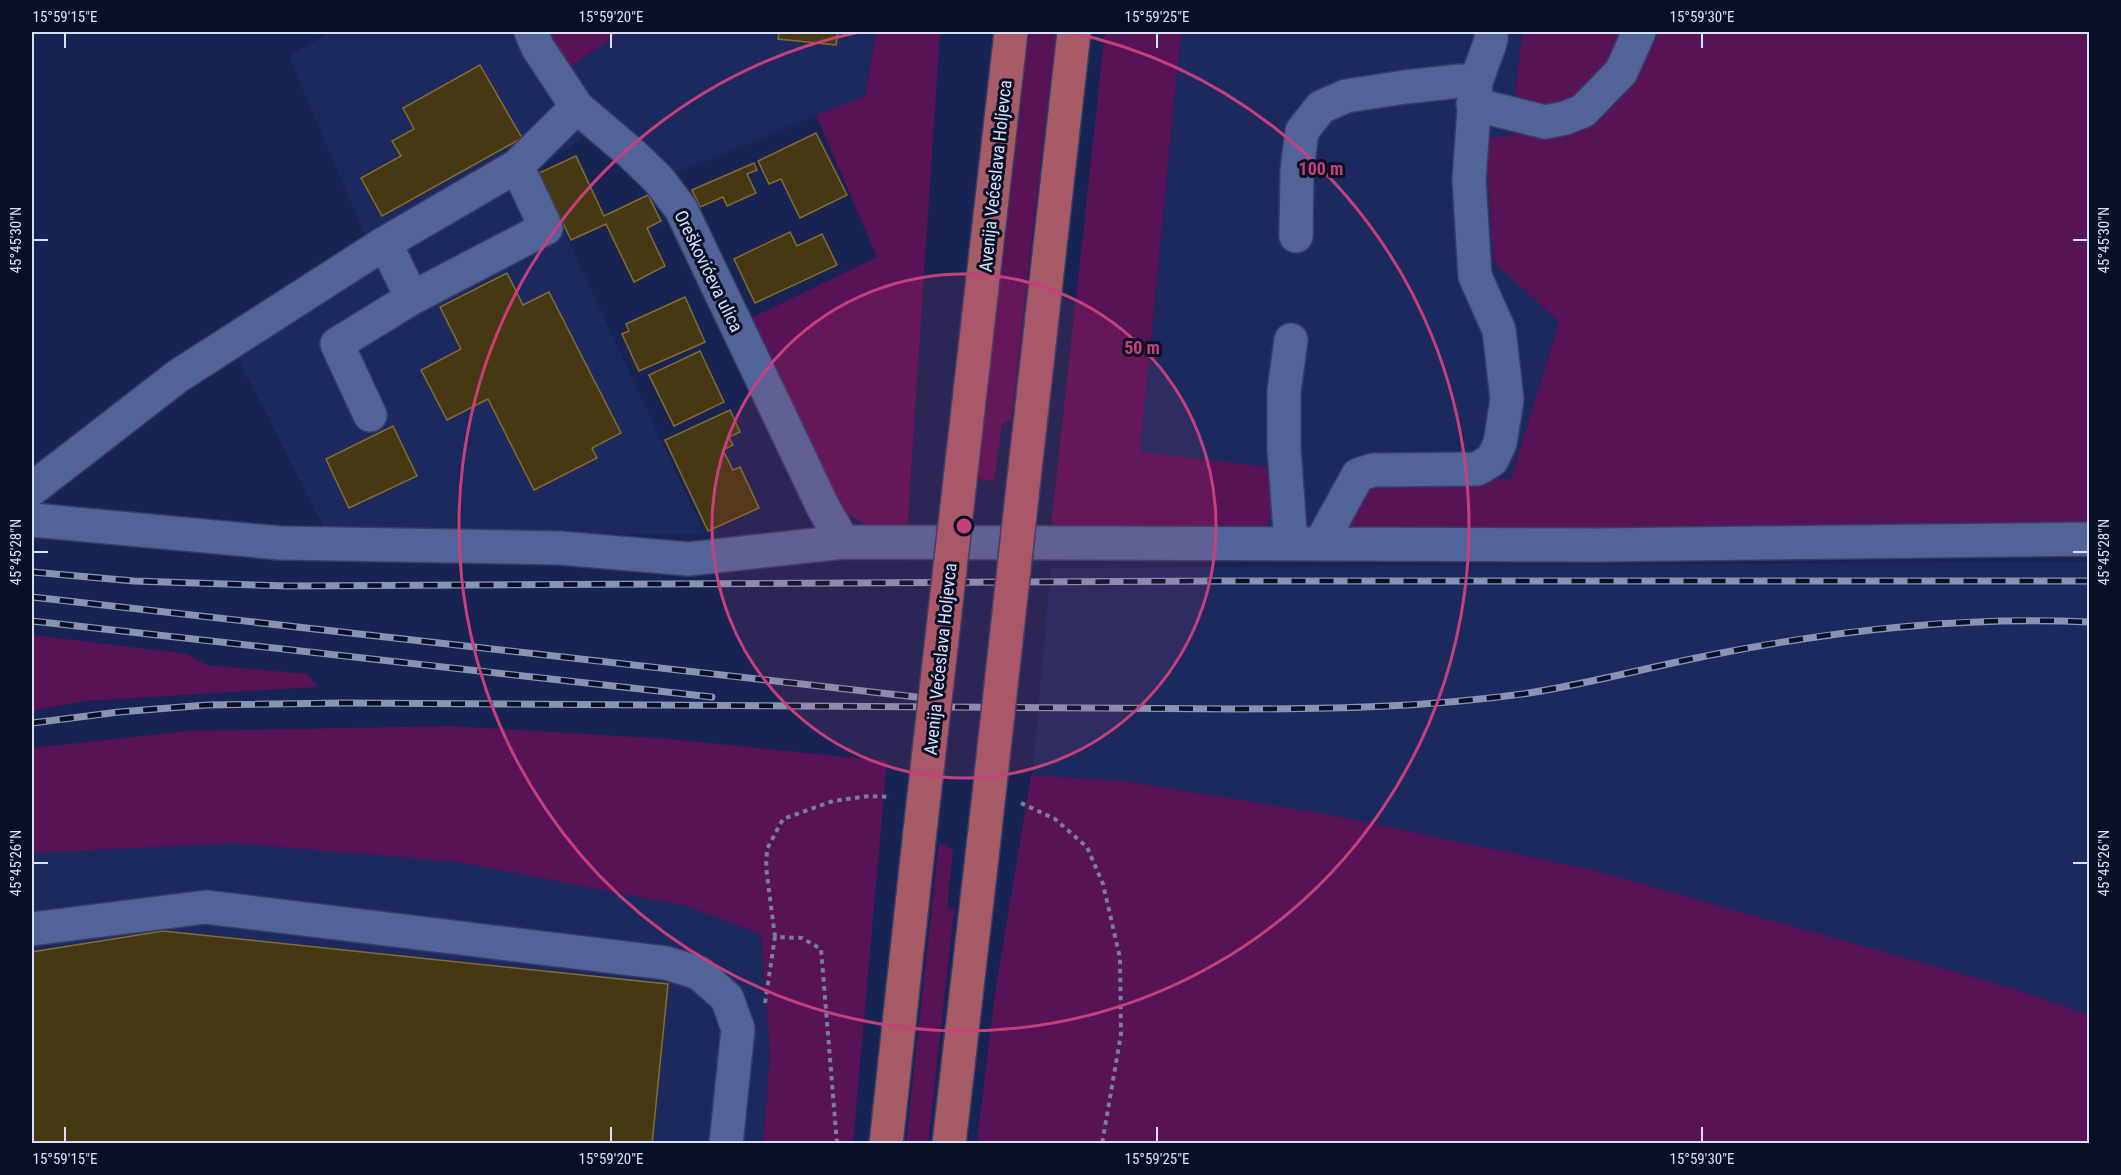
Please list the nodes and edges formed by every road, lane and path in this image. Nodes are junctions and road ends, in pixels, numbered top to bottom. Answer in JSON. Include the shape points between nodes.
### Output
{"nodes":[{"id":1,"x":531,"y":32,"type":"edge"},
{"id":2,"x":994,"y":32,"type":"edge"},
{"id":3,"x":1011,"y":32,"type":"edge"},
{"id":4,"x":1074,"y":32,"type":"edge"},
{"id":5,"x":1491,"y":32,"type":"edge"},
{"id":6,"x":1639,"y":32,"type":"edge"},
{"id":7,"x":1474,"y":93,"type":"junction"},
{"id":8,"x":1003,"y":104,"type":"junction"},
{"id":9,"x":577,"y":107,"type":"junction"},
{"id":10,"x":517,"y":166,"type":"junction"},
{"id":11,"x":1296,"y":236,"type":"dead end"},
{"id":12,"x":385,"y":243,"type":"junction"},
{"id":13,"x":412,"y":298,"type":"junction"},
{"id":14,"x":1291,"y":340,"type":"dead end"},
{"id":15,"x":370,"y":415,"type":"dead end"},
{"id":16,"x":32,"y":489,"type":"edge"},
{"id":17,"x":32,"y":520,"type":"edge"},
{"id":18,"x":2090,"y":539,"type":"edge"},
{"id":19,"x":843,"y":542,"type":"junction"},
{"id":20,"x":1305,"y":544,"type":"junction"},
{"id":21,"x":32,"y":928,"type":"edge"},
{"id":22,"x":1120,"y":958,"type":"dead end"},
{"id":23,"x":738,"y":1029,"type":"junction"},
{"id":24,"x":726,"y":1143,"type":"edge"},
{"id":25,"x":837,"y":1143,"type":"edge"},
{"id":26,"x":886,"y":1143,"type":"edge"},
{"id":27,"x":950,"y":1143,"type":"edge"},
{"id":28,"x":1102,"y":1143,"type":"edge"}],
"edges":[{"from":1,"to":9,"type":"street","name":"Oreškovićeva ulica"},
{"from":2,"to":8,"type":"main road"},
{"from":3,"to":8,"type":"main road","name":"Avenija Većeslava Holjevca"},
{"from":4,"to":27,"type":"main road","bridge":true},
{"from":5,"to":7,"type":"street"},
{"from":6,"to":7,"type":"street","via":[[1621,72],[1583,111],[1565,118],[1545,122]]},
{"from":7,"to":11,"type":"street","via":[[1460,81],[1346,96],[1321,107],[1302,131]]},
{"from":7,"to":20,"type":"street","via":[[1469,180],[1475,276],[1499,330],[1507,399],[1500,443],[1492,460],[1477,469],[1373,470],[1358,475]]},
{"from":8,"to":26,"type":"main road","name":"Avenija Većeslava Holjevca","bridge":true},
{"from":9,"to":10,"type":"street"},
{"from":9,"to":19,"type":"street","name":"Oreškovićeva ulica","via":[[658,179],[681,209]]},
{"from":10,"to":12,"type":"street"},
{"from":10,"to":13,"type":"street","via":[[546,228]]},
{"from":12,"to":13,"type":"street"},
{"from":12,"to":16,"type":"street","via":[[178,376]]},
{"from":13,"to":15,"type":"street","via":[[337,344]]},
{"from":14,"to":20,"type":"street","via":[[1284,391],[1284,449]]},
{"from":17,"to":19,"type":"street","via":[[280,543],[560,548],[688,559]]},
{"from":18,"to":20,"type":"street"},
{"from":19,"to":20,"type":"street"},
{"from":21,"to":23,"type":"street","via":[[206,907],[666,963],[699,973],[727,998]]},
{"from":22,"to":28,"type":"path","via":[[1121,1034]]},
{"from":23,"to":24,"type":"street"},
{"from":23,"to":25,"type":"path","via":[[764,1016],[775,937],[802,938],[821,949]]}]}
